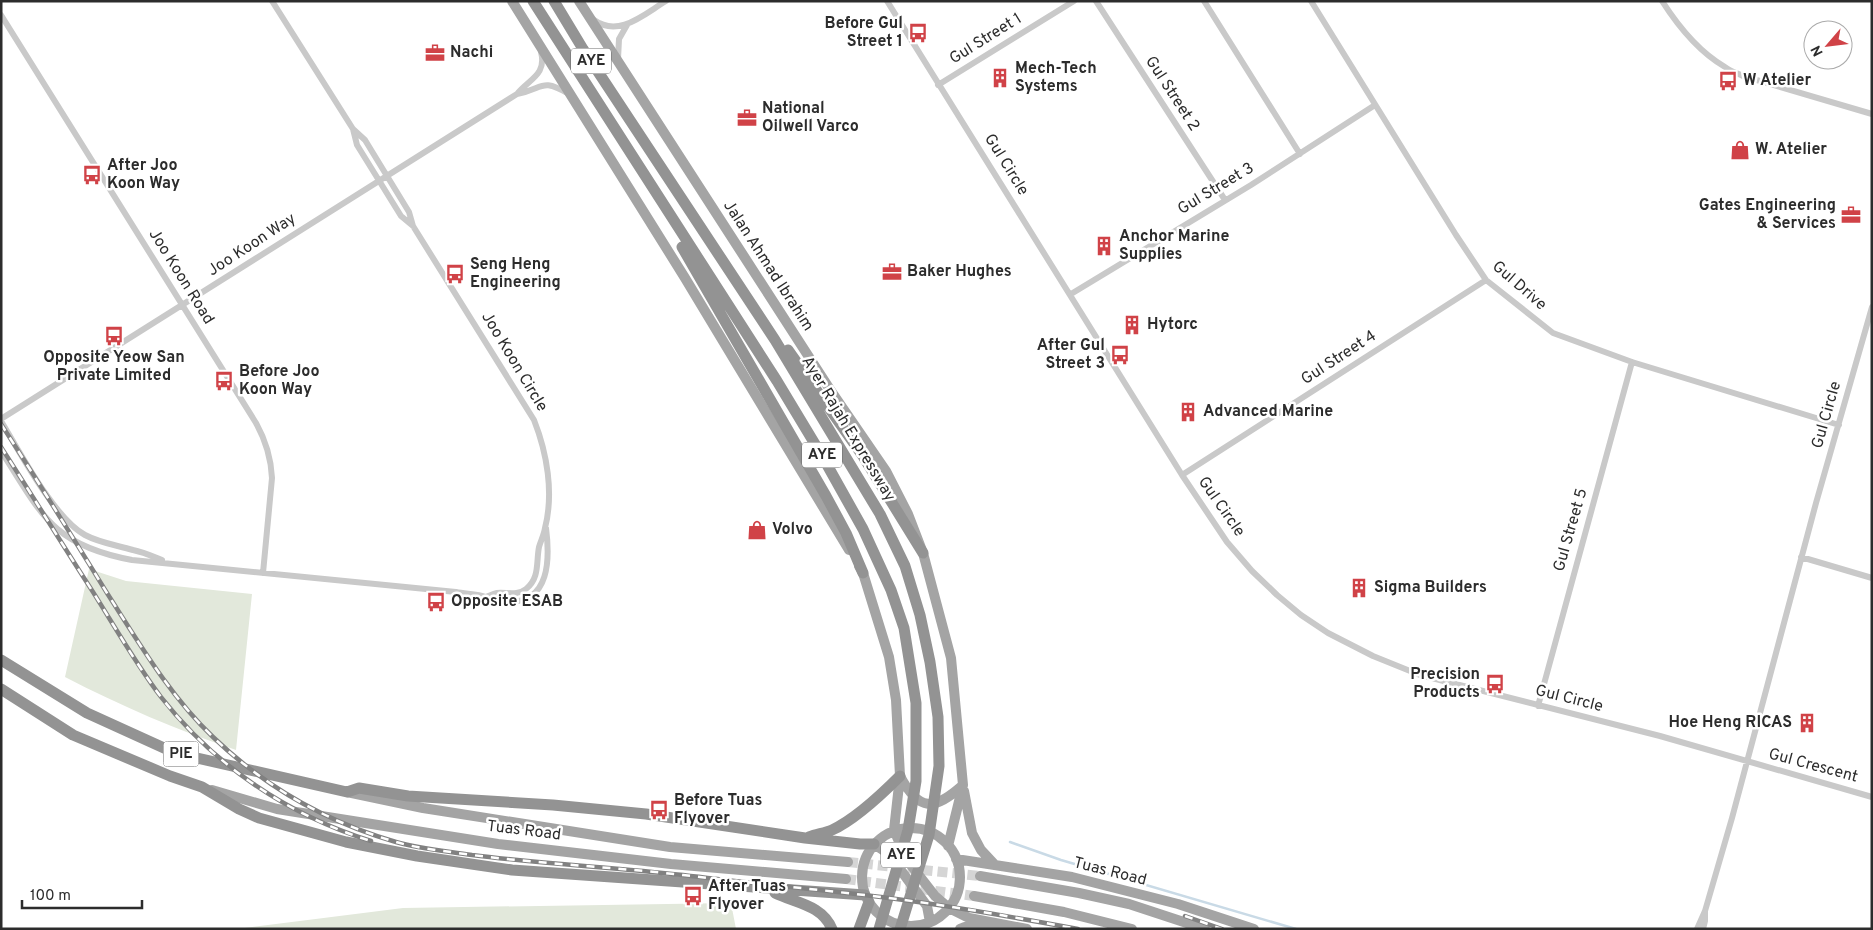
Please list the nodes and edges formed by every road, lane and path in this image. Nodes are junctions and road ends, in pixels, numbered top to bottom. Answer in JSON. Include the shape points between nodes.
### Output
{"nodes":[{"id":1,"x":272,"y":1,"type":"edge"},
{"id":2,"x":512,"y":1,"type":"edge"},
{"id":3,"x":533,"y":1,"type":"edge"},
{"id":4,"x":554,"y":1,"type":"edge"},
{"id":5,"x":578,"y":1,"type":"edge"},
{"id":6,"x":666,"y":1,"type":"edge"},
{"id":7,"x":887,"y":1,"type":"edge"},
{"id":8,"x":1074,"y":1,"type":"edge"},
{"id":9,"x":1096,"y":1,"type":"edge"},
{"id":10,"x":1204,"y":1,"type":"edge"},
{"id":11,"x":1310,"y":1,"type":"edge"},
{"id":12,"x":1662,"y":1,"type":"edge"},
{"id":13,"x":1,"y":15,"type":"edge"},
{"id":14,"x":589,"y":17,"type":"junction"},
{"id":15,"x":627,"y":25,"type":"junction"},
{"id":16,"x":540,"y":46,"type":"junction"},
{"id":17,"x":619,"y":65,"type":"junction"},
{"id":18,"x":938,"y":85,"type":"junction"},
{"id":19,"x":517,"y":94,"type":"junction"},
{"id":20,"x":570,"y":94,"type":"junction"},
{"id":21,"x":1375,"y":105,"type":"junction"},
{"id":22,"x":1872,"y":114,"type":"edge"},
{"id":23,"x":353,"y":129,"type":"junction"},
{"id":24,"x":1300,"y":154,"type":"junction"},
{"id":25,"x":637,"y":164,"type":"junction"},
{"id":26,"x":387,"y":176,"type":"junction"},
{"id":27,"x":379,"y":181,"type":"junction"},
{"id":28,"x":1225,"y":200,"type":"junction"},
{"id":29,"x":413,"y":226,"type":"junction"},
{"id":30,"x":1486,"y":280,"type":"junction"},
{"id":31,"x":1071,"y":294,"type":"junction"},
{"id":32,"x":183,"y":305,"type":"junction"},
{"id":33,"x":1872,"y":307,"type":"edge"},
{"id":34,"x":775,"y":340,"type":"junction"},
{"id":35,"x":1632,"y":362,"type":"junction"},
{"id":36,"x":1,"y":420,"type":"edge"},
{"id":37,"x":1838,"y":425,"type":"junction"},
{"id":38,"x":1,"y":451,"type":"edge"},
{"id":39,"x":1182,"y":475,"type":"junction"},
{"id":40,"x":923,"y":553,"type":"junction"},
{"id":41,"x":1801,"y":557,"type":"junction"},
{"id":42,"x":170,"y":562,"type":"junction"},
{"id":43,"x":264,"y":573,"type":"junction"},
{"id":44,"x":863,"y":573,"type":"junction"},
{"id":45,"x":1872,"y":578,"type":"edge"},
{"id":46,"x":1,"y":660,"type":"edge"},
{"id":47,"x":1,"y":688,"type":"edge"},
{"id":48,"x":1538,"y":706,"type":"junction"},
{"id":49,"x":1746,"y":762,"type":"junction"},
{"id":50,"x":900,"y":776,"type":"junction"},
{"id":51,"x":963,"y":785,"type":"junction"},
{"id":52,"x":202,"y":787,"type":"junction"},
{"id":53,"x":347,"y":792,"type":"junction"},
{"id":54,"x":1872,"y":797,"type":"edge"},
{"id":55,"x":894,"y":830,"type":"junction"},
{"id":56,"x":805,"y":838,"type":"junction"},
{"id":57,"x":874,"y":844,"type":"junction"},
{"id":58,"x":948,"y":846,"type":"junction"},
{"id":59,"x":956,"y":859,"type":"junction"},
{"id":60,"x":848,"y":862,"type":"tunnel mouth"},
{"id":61,"x":995,"y":865,"type":"junction"},
{"id":62,"x":980,"y":876,"type":"tunnel mouth"},
{"id":63,"x":846,"y":879,"type":"tunnel mouth"},
{"id":64,"x":767,"y":889,"type":"junction"},
{"id":65,"x":974,"y":896,"type":"tunnel mouth"},
{"id":66,"x":867,"y":899,"type":"junction"},
{"id":67,"x":949,"y":908,"type":"junction"},
{"id":68,"x":1705,"y":911,"type":"junction"},
{"id":69,"x":928,"y":926,"type":"edge"},
{"id":70,"x":1016,"y":926,"type":"junction"},
{"id":71,"x":832,"y":929,"type":"edge"},
{"id":72,"x":859,"y":929,"type":"edge"},
{"id":73,"x":879,"y":929,"type":"edge"},
{"id":74,"x":900,"y":929,"type":"edge"},
{"id":75,"x":960,"y":929,"type":"edge"},
{"id":76,"x":1027,"y":929,"type":"edge"},
{"id":77,"x":1132,"y":929,"type":"edge"},
{"id":78,"x":1205,"y":929,"type":"edge"},
{"id":79,"x":1254,"y":929,"type":"edge"},
{"id":80,"x":1697,"y":929,"type":"edge"},
{"id":81,"x":1703,"y":929,"type":"edge"}],
"edges":[{"from":1,"to":23,"type":"street","name":"Joo Koon Circle"},
{"from":2,"to":16,"type":"main road"},
{"from":3,"to":25,"type":"highway","number":"AYE"},
{"from":4,"to":34,"type":"highway","name":"Ayer Rajah Expressway","number":"AYE"},
{"from":5,"to":14,"type":"main road","name":"Jalan Ahmad Ibrahim"},
{"from":6,"to":15,"type":"street"},
{"from":7,"to":18,"type":"street","name":"Gul Circle"},
{"from":8,"to":18,"type":"street","name":"Gul Street 1"},
{"from":9,"to":28,"type":"street","name":"Gul Street 2"},
{"from":10,"to":24,"type":"street"},
{"from":11,"to":21,"type":"street","name":"Gul Drive"},
{"from":12,"to":22,"type":"street","via":[[1695,44],[1724,67],[1742,76]]},
{"from":13,"to":32,"type":"street","name":"Joo Koon Road"},
{"from":14,"to":15,"type":"street","via":[[604,26]]},
{"from":14,"to":17,"type":"main road","name":"Jalan Ahmad Ibrahim"},
{"from":15,"to":17,"type":"street","via":[[619,38]]},
{"from":16,"to":19,"type":"street","name":"Joo Koon Way","via":[[542,67]]},
{"from":16,"to":20,"type":"main road"},
{"from":17,"to":40,"type":"main road","name":"Jalan Ahmad Ibrahim","via":[[886,471]]},
{"from":18,"to":31,"type":"street","name":"Gul Circle"},
{"from":19,"to":20,"type":"street","name":"Joo Koon Way","via":[[547,84]]},
{"from":19,"to":26,"type":"street","name":"Joo Koon Way"},
{"from":20,"to":44,"type":"main road"},
{"from":21,"to":24,"type":"street","name":"Gul Street 3"},
{"from":21,"to":30,"type":"street","name":"Gul Drive"},
{"from":23,"to":26,"type":"street","name":"Joo Koon Circle","via":[[365,140]]},
{"from":23,"to":27,"type":"street","name":"Joo Koon Circle","via":[[357,146]]},
{"from":24,"to":28,"type":"street","name":"Gul Street 3"},
{"from":25,"to":44,"type":"highway","via":[[826,496]]},
{"from":25,"to":73,"type":"highway","number":"AYE","via":[[821,454],[863,529],[891,590],[904,628],[916,703],[916,780],[908,830]]},
{"from":26,"to":27,"type":"street","name":"Joo Koon Way"},
{"from":26,"to":29,"type":"street","name":"Joo Koon Circle","via":[[409,212]]},
{"from":27,"to":29,"type":"street","name":"Joo Koon Circle","via":[[401,216]]},
{"from":27,"to":32,"type":"street","name":"Joo Koon Way"},
{"from":28,"to":31,"type":"street","name":"Gul Street 3"},
{"from":29,"to":43,"type":"street","name":"Joo Koon Circle","via":[[540,434],[549,482],[545,578],[529,598],[519,602],[496,602],[486,597]]},
{"from":30,"to":35,"type":"street","name":"Gul Drive","via":[[1553,333]]},
{"from":30,"to":39,"type":"street","name":"Gul Street 4"},
{"from":31,"to":39,"type":"street","name":"Gul Circle"},
{"from":32,"to":36,"type":"street","name":"Joo Koon Way"},
{"from":32,"to":43,"type":"street","name":"Joo Koon Road","via":[[267,443],[272,478]]},
{"from":33,"to":37,"type":"street","name":"Gul Circle"},
{"from":34,"to":40,"type":"highway","via":[[788,349],[803,368]]},
{"from":34,"to":74,"type":"highway","name":"Ayer Rajah Expressway","number":"AYE","via":[[880,514],[905,566],[920,616],[938,717],[939,766],[929,835]]},
{"from":35,"to":37,"type":"street","name":"Gul Drive"},
{"from":35,"to":48,"type":"street","name":"Gul Street 5"},
{"from":36,"to":42,"type":"street","name":"Joo Koon Circle","via":[[58,510],[76,529],[103,543]]},
{"from":37,"to":41,"type":"street","name":"Gul Circle"},
{"from":38,"to":42,"type":"street","name":"Joo Koon Circle","via":[[42,514],[73,542],[112,556]]},
{"from":39,"to":48,"type":"street","name":"Gul Circle","via":[[1227,542],[1252,571],[1277,596],[1322,629],[1393,666]]},
{"from":40,"to":51,"type":"main road","name":"Jalan Ahmad Ibrahim","via":[[951,658]]},
{"from":41,"to":45,"type":"street"},
{"from":41,"to":49,"type":"street","name":"Gul Circle"},
{"from":42,"to":43,"type":"street","name":"Joo Koon Circle"},
{"from":44,"to":50,"type":"main road","via":[[889,657],[896,700]]},
{"from":46,"to":53,"type":"highway","number":"PIE","via":[[87,714],[175,753]]},
{"from":47,"to":52,"type":"highway","number":"PIE","via":[[73,735]]},
{"from":48,"to":49,"type":"street","name":"Gul Circle","via":[[1660,736]]},
{"from":49,"to":54,"type":"street","name":"Gul Crescent"},
{"from":49,"to":68,"type":"street","name":"Gul Circle"},
{"from":50,"to":51,"type":"main road","via":[[908,791],[920,803],[926,804],[942,801]]},
{"from":50,"to":55,"type":"main road"},
{"from":50,"to":56,"type":"highway","via":[[838,826]]},
{"from":51,"to":58,"type":"main road","name":"Jalan Ahmad Ibrahim"},
{"from":51,"to":61,"type":"main road","via":[[972,833],[980,850]]},
{"from":52,"to":63,"type":"main road","name":"Tuas Road","via":[[277,809],[498,844],[671,864]]},
{"from":52,"to":64,"type":"highway","via":[[259,818],[346,842],[417,856],[512,870]]},
{"from":53,"to":56,"type":"highway","via":[[359,788],[408,796],[627,812]]},
{"from":53,"to":60,"type":"main road","name":"Tuas Road","via":[[423,808],[670,847]]},
{"from":55,"to":57,"type":"main road"},
{"from":55,"to":58,"type":"main road","via":[[926,830]]},
{"from":55,"to":67,"type":"main road","via":[[907,860],[935,896]]},
{"from":56,"to":57,"type":"highway"},
{"from":57,"to":66,"type":"main road","via":[[862,868]]},
{"from":57,"to":69,"type":"main road","via":[[889,854],[927,906]]},
{"from":58,"to":59,"type":"main road"},
{"from":59,"to":61,"type":"main road","name":"Tuas Road"},
{"from":59,"to":67,"type":"main road","via":[[960,879]]},
{"from":61,"to":79,"type":"main road","name":"Tuas Road","via":[[1072,877],[1178,904]]},
{"from":62,"to":78,"type":"main road","name":"Tuas Road","via":[[1079,892],[1129,904]]},
{"from":64,"to":66,"type":"highway"},
{"from":64,"to":71,"type":"highway","via":[[816,909]]},
{"from":65,"to":77,"type":"main road","via":[[1064,912]]},
{"from":66,"to":69,"type":"main road","via":[[876,912],[896,924]]},
{"from":66,"to":72,"type":"highway"},
{"from":67,"to":69,"type":"main road"},
{"from":67,"to":70,"type":"main road","via":[[969,918]]},
{"from":68,"to":80,"type":"street","name":"Gul Circle"},
{"from":68,"to":81,"type":"street","name":"Gul Circle"},
{"from":70,"to":75,"type":"main road"},
{"from":70,"to":76,"type":"main road"}]}
